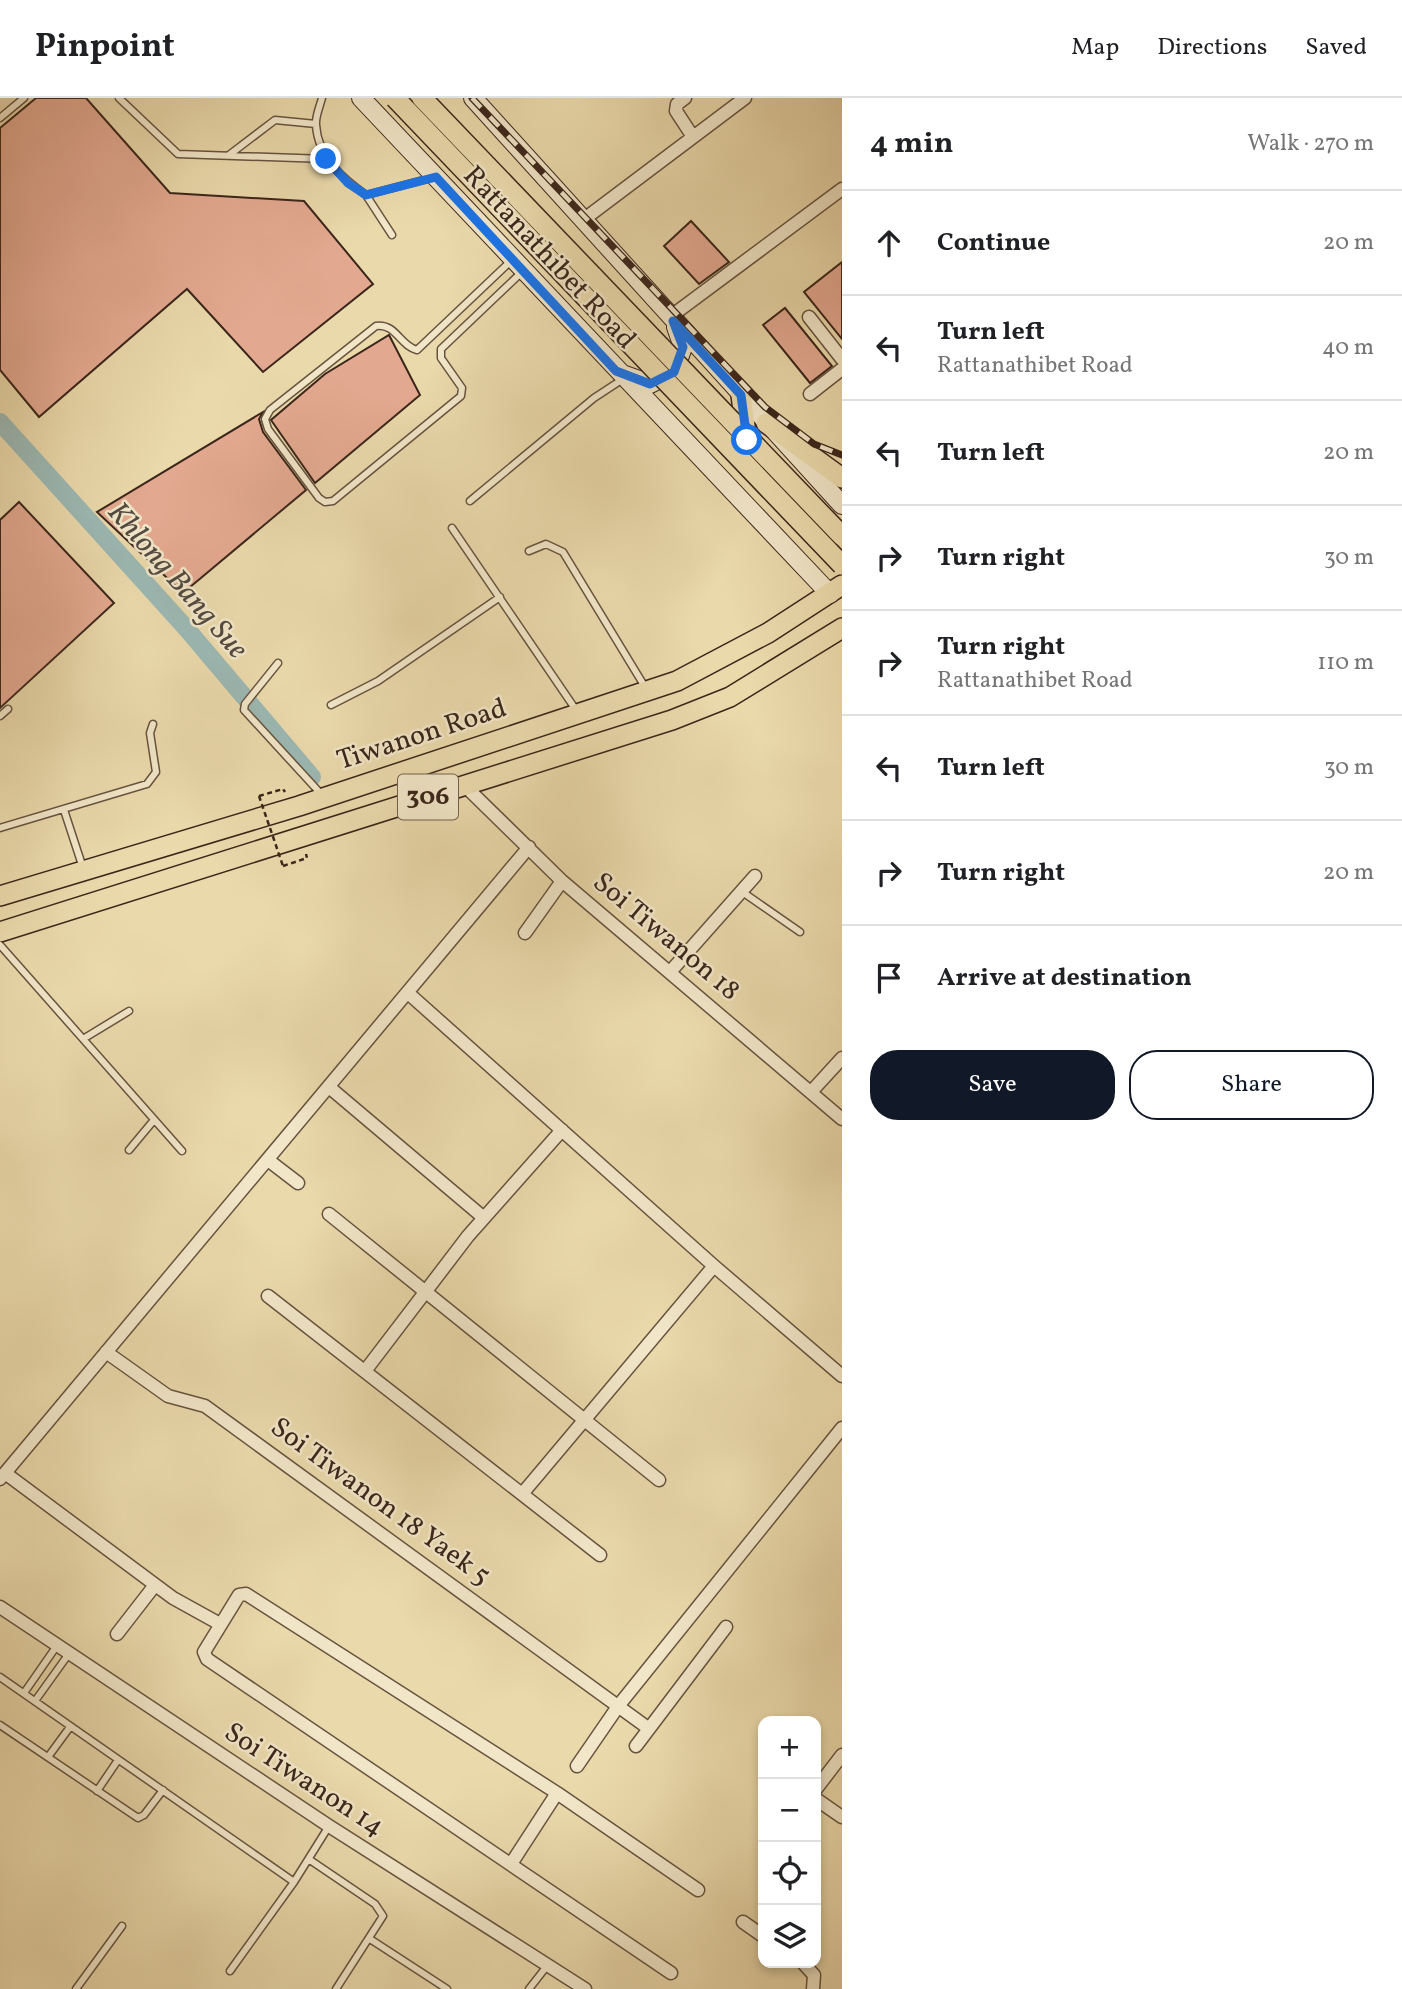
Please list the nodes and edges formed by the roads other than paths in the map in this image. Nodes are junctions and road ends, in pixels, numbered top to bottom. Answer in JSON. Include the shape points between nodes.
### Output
{"nodes":[{"id":1,"x":24,"y":98,"type":"edge"},
{"id":2,"x":120,"y":98,"type":"edge"},
{"id":3,"x":322,"y":98,"type":"edge"},
{"id":4,"x":361,"y":98,"type":"edge"},
{"id":5,"x":395,"y":98,"type":"edge"},
{"id":6,"x":422,"y":98,"type":"edge"},
{"id":7,"x":473,"y":98,"type":"edge"},
{"id":8,"x":685,"y":98,"type":"edge"},
{"id":9,"x":745,"y":98,"type":"edge"},
{"id":10,"x":0,"y":118,"type":"edge"},
{"id":11,"x":316,"y":124,"type":"junction"},
{"id":12,"x":693,"y":137,"type":"junction"},
{"id":13,"x":229,"y":155,"type":"junction"},
{"id":14,"x":326,"y":159,"type":"junction"},
{"id":15,"x":436,"y":177,"type":"junction"},
{"id":16,"x":842,"y":189,"type":"edge"},
{"id":17,"x":366,"y":195,"type":"junction"},
{"id":18,"x":583,"y":220,"type":"junction"},
{"id":19,"x":392,"y":235,"type":"dead end"},
{"id":20,"x":518,"y":264,"type":"junction"},
{"id":21,"x":809,"y":317,"type":"dead end"},
{"id":22,"x":672,"y":319,"type":"junction"},
{"id":23,"x":842,"y":359,"type":"edge"},
{"id":24,"x":842,"y":369,"type":"edge"},
{"id":25,"x":620,"y":375,"type":"junction"},
{"id":26,"x":810,"y":394,"type":"dead end"},
{"id":27,"x":741,"y":395,"type":"junction"},
{"id":28,"x":766,"y":423,"type":"junction"},
{"id":29,"x":842,"y":478,"type":"edge"},
{"id":30,"x":470,"y":501,"type":"dead end"},
{"id":31,"x":842,"y":505,"type":"edge"},
{"id":32,"x":452,"y":528,"type":"dead end"},
{"id":33,"x":842,"y":536,"type":"edge"},
{"id":34,"x":842,"y":550,"type":"edge"},
{"id":35,"x":529,"y":551,"type":"dead end"},
{"id":36,"x":842,"y":565,"type":"edge"},
{"id":37,"x":838,"y":595,"type":"edge"},
{"id":38,"x":500,"y":597,"type":"junction"},
{"id":39,"x":842,"y":628,"type":"edge"},
{"id":40,"x":278,"y":663,"type":"dead end"},
{"id":41,"x":648,"y":692,"type":"junction"},
{"id":42,"x":331,"y":705,"type":"dead end"},
{"id":43,"x":8,"y":709,"type":"dead end"},
{"id":44,"x":579,"y":714,"type":"junction"},
{"id":45,"x":0,"y":716,"type":"edge"},
{"id":46,"x":153,"y":724,"type":"dead end"},
{"id":47,"x":465,"y":786,"type":"junction"},
{"id":48,"x":323,"y":797,"type":"junction"},
{"id":49,"x":64,"y":810,"type":"junction"},
{"id":50,"x":0,"y":828,"type":"edge"},
{"id":51,"x":529,"y":847,"type":"junction"},
{"id":52,"x":84,"y":871,"type":"junction"},
{"id":53,"x":755,"y":876,"type":"dead end"},
{"id":54,"x":562,"y":881,"type":"junction"},
{"id":55,"x":741,"y":891,"type":"junction"},
{"id":56,"x":0,"y":896,"type":"edge"},
{"id":57,"x":800,"y":932,"type":"dead end"},
{"id":58,"x":0,"y":933,"type":"edge"},
{"id":59,"x":525,"y":933,"type":"dead end"},
{"id":60,"x":0,"y":944,"type":"edge"},
{"id":61,"x":670,"y":972,"type":"junction"},
{"id":62,"x":408,"y":993,"type":"junction"},
{"id":63,"x":129,"y":1012,"type":"dead end"},
{"id":64,"x":83,"y":1039,"type":"junction"},
{"id":65,"x":842,"y":1058,"type":"edge"},
{"id":66,"x":330,"y":1087,"type":"junction"},
{"id":67,"x":811,"y":1092,"type":"junction"},
{"id":68,"x":842,"y":1119,"type":"edge"},
{"id":69,"x":154,"y":1120,"type":"junction"},
{"id":70,"x":562,"y":1130,"type":"junction"},
{"id":71,"x":129,"y":1150,"type":"dead end"},
{"id":72,"x":182,"y":1151,"type":"dead end"},
{"id":73,"x":268,"y":1160,"type":"junction"},
{"id":74,"x":298,"y":1183,"type":"dead end"},
{"id":75,"x":329,"y":1214,"type":"dead end"},
{"id":76,"x":484,"y":1218,"type":"junction"},
{"id":77,"x":714,"y":1266,"type":"junction"},
{"id":78,"x":425,"y":1292,"type":"junction"},
{"id":79,"x":268,"y":1296,"type":"dead end"},
{"id":80,"x":106,"y":1352,"type":"junction"},
{"id":81,"x":365,"y":1371,"type":"junction"},
{"id":82,"x":842,"y":1376,"type":"edge"},
{"id":83,"x":584,"y":1420,"type":"junction"},
{"id":84,"x":842,"y":1428,"type":"edge"},
{"id":85,"x":3,"y":1476,"type":"edge"},
{"id":86,"x":659,"y":1480,"type":"dead end"},
{"id":87,"x":522,"y":1494,"type":"junction"},
{"id":88,"x":600,"y":1555,"type":"dead end"},
{"id":89,"x":155,"y":1585,"type":"junction"},
{"id":90,"x":0,"y":1607,"type":"edge"},
{"id":91,"x":220,"y":1624,"type":"junction"},
{"id":92,"x":726,"y":1627,"type":"dead end"},
{"id":93,"x":117,"y":1634,"type":"dead end"},
{"id":94,"x":56,"y":1647,"type":"junction"},
{"id":95,"x":68,"y":1655,"type":"junction"},
{"id":96,"x":0,"y":1677,"type":"edge"},
{"id":97,"x":24,"y":1693,"type":"junction"},
{"id":98,"x":36,"y":1701,"type":"junction"},
{"id":99,"x":619,"y":1705,"type":"junction"},
{"id":100,"x":0,"y":1725,"type":"edge"},
{"id":101,"x":70,"y":1727,"type":"junction"},
{"id":102,"x":648,"y":1728,"type":"junction"},
{"id":103,"x":636,"y":1745,"type":"dead end"},
{"id":104,"x":842,"y":1755,"type":"edge"},
{"id":105,"x":48,"y":1758,"type":"junction"},
{"id":106,"x":118,"y":1760,"type":"junction"},
{"id":107,"x":577,"y":1766,"type":"dead end"},
{"id":108,"x":821,"y":1782,"type":"edge"},
{"id":109,"x":163,"y":1790,"type":"junction"},
{"id":110,"x":97,"y":1791,"type":"junction"},
{"id":111,"x":557,"y":1793,"type":"junction"},
{"id":112,"x":821,"y":1803,"type":"edge"},
{"id":113,"x":842,"y":1816,"type":"edge"},
{"id":114,"x":329,"y":1826,"type":"junction"},
{"id":115,"x":310,"y":1860,"type":"junction"},
{"id":116,"x":511,"y":1864,"type":"junction"},
{"id":117,"x":294,"y":1882,"type":"junction"},
{"id":118,"x":698,"y":1890,"type":"dead end"},
{"id":119,"x":743,"y":1922,"type":"dead end"},
{"id":120,"x":122,"y":1926,"type":"dead end"},
{"id":121,"x":758,"y":1932,"type":"edge"},
{"id":122,"x":370,"y":1939,"type":"junction"},
{"id":123,"x":548,"y":1965,"type":"junction"},
{"id":124,"x":808,"y":1968,"type":"edge"},
{"id":125,"x":230,"y":1971,"type":"dead end"},
{"id":126,"x":671,"y":1973,"type":"dead end"},
{"id":127,"x":76,"y":1989,"type":"edge"},
{"id":128,"x":336,"y":1989,"type":"edge"},
{"id":129,"x":447,"y":1989,"type":"edge"},
{"id":130,"x":529,"y":1989,"type":"edge"},
{"id":131,"x":585,"y":1989,"type":"edge"},
{"id":132,"x":813,"y":1989,"type":"edge"}],
"edges":[{"from":1,"to":10,"type":"lane"},
{"from":2,"to":13,"type":"lane","via":[[178,154]]},
{"from":3,"to":11,"type":"lane"},
{"from":4,"to":15,"type":"main road","name":"Rattanathibet Road"},
{"from":5,"to":36,"type":"main road","name":"Rattanathibet Road","bridge":true},
{"from":6,"to":33,"type":"main road","name":"Rattanathibet Road","bridge":true},
{"from":7,"to":18,"type":"main road","name":"Rattanathibet Road"},
{"from":8,"to":12,"type":"street","via":[[676,111]]},
{"from":9,"to":12,"type":"street"},
{"from":11,"to":13,"type":"lane","via":[[275,120]]},
{"from":11,"to":14,"type":"lane"},
{"from":12,"to":18,"type":"street"},
{"from":13,"to":14,"type":"lane"},
{"from":14,"to":17,"type":"lane"},
{"from":15,"to":17,"type":"lane"},
{"from":15,"to":20,"type":"main road","name":"Rattanathibet Road"},
{"from":16,"to":22,"type":"street"},
{"from":17,"to":19,"type":"lane"},
{"from":18,"to":22,"type":"main road","name":"Rattanathibet Road"},
{"from":20,"to":20,"type":"lane","via":[[441,349],[441,359],[462,388],[461,396],[333,501],[319,498],[268,429],[265,419],[270,410],[376,326],[390,328],[417,350]]},
{"from":20,"to":25,"type":"main road","name":"Rattanathibet Road"},
{"from":21,"to":23,"type":"street"},
{"from":22,"to":25,"type":"main road","via":[[683,347],[674,372],[650,384]]},
{"from":22,"to":27,"type":"main road","name":"Rattanathibet Road"},
{"from":24,"to":26,"type":"street"},
{"from":25,"to":30,"type":"lane"},
{"from":25,"to":37,"type":"main road","name":"Rattanathibet Road"},
{"from":27,"to":28,"type":"main road","name":"Rattanathibet Road"},
{"from":27,"to":34,"type":"main road","via":[[743,424],[754,457]]},
{"from":28,"to":29,"type":"main road"},
{"from":28,"to":31,"type":"main road","name":"Rattanathibet Road"},
{"from":32,"to":38,"type":"lane"},
{"from":35,"to":41,"type":"lane","via":[[546,544],[563,552]]},
{"from":37,"to":41,"type":"main road","name":"Tiwanon Road","number":"306","via":[[727,657]]},
{"from":38,"to":42,"type":"lane","via":[[378,681]]},
{"from":38,"to":44,"type":"lane"},
{"from":39,"to":47,"type":"main road","number":"306","via":[[730,696],[672,720]]},
{"from":40,"to":48,"type":"lane","via":[[245,704],[245,711]]},
{"from":41,"to":44,"type":"main road","name":"Tiwanon Road","number":"306"},
{"from":43,"to":45,"type":"lane"},
{"from":44,"to":48,"type":"main road","name":"Tiwanon Road","number":"306"},
{"from":46,"to":49,"type":"lane","via":[[150,733],[156,772],[152,781],[139,789]]},
{"from":47,"to":51,"type":"street","name":"Soi Tiwanon 18"},
{"from":47,"to":58,"type":"main road","number":"306"},
{"from":48,"to":52,"type":"main road","name":"Tiwanon Road","number":"306"},
{"from":49,"to":50,"type":"lane"},
{"from":49,"to":52,"type":"lane"},
{"from":51,"to":54,"type":"street","name":"Soi Tiwanon 18"},
{"from":51,"to":62,"type":"street"},
{"from":52,"to":56,"type":"main road","name":"Tiwanon Road","number":"306"},
{"from":53,"to":55,"type":"street"},
{"from":54,"to":59,"type":"street"},
{"from":54,"to":61,"type":"street","name":"Soi Tiwanon 18"},
{"from":55,"to":57,"type":"lane"},
{"from":55,"to":61,"type":"street"},
{"from":60,"to":64,"type":"lane"},
{"from":61,"to":67,"type":"street","name":"Soi Tiwanon 18"},
{"from":62,"to":66,"type":"street"},
{"from":62,"to":70,"type":"street"},
{"from":63,"to":64,"type":"lane"},
{"from":64,"to":69,"type":"lane"},
{"from":65,"to":67,"type":"street"},
{"from":66,"to":73,"type":"street"},
{"from":66,"to":76,"type":"street"},
{"from":67,"to":68,"type":"street","name":"Soi Tiwanon 18"},
{"from":69,"to":71,"type":"lane"},
{"from":69,"to":72,"type":"lane"},
{"from":70,"to":76,"type":"street"},
{"from":70,"to":77,"type":"street"},
{"from":73,"to":74,"type":"street"},
{"from":73,"to":80,"type":"street"},
{"from":75,"to":78,"type":"street"},
{"from":76,"to":78,"type":"street"},
{"from":77,"to":82,"type":"street"},
{"from":77,"to":83,"type":"street"},
{"from":78,"to":81,"type":"street"},
{"from":78,"to":83,"type":"street"},
{"from":79,"to":81,"type":"street"},
{"from":80,"to":85,"type":"street"},
{"from":80,"to":99,"type":"street","name":"Soi Tiwanon 18 Yaek 5","via":[[168,1396],[205,1406]]},
{"from":81,"to":87,"type":"street"},
{"from":83,"to":86,"type":"street"},
{"from":83,"to":87,"type":"street"},
{"from":84,"to":99,"type":"street"},
{"from":85,"to":89,"type":"street"},
{"from":87,"to":88,"type":"street"},
{"from":89,"to":91,"type":"street"},
{"from":89,"to":93,"type":"street"},
{"from":90,"to":94,"type":"street","name":"Soi Tiwanon 14"},
{"from":91,"to":111,"type":"street","via":[[239,1595],[246,1594]]},
{"from":91,"to":116,"type":"street","via":[[204,1652],[207,1659]]},
{"from":92,"to":102,"type":"street"},
{"from":94,"to":95,"type":"street","name":"Soi Tiwanon 14"},
{"from":94,"to":97,"type":"lane"},
{"from":95,"to":98,"type":"lane"},
{"from":95,"to":114,"type":"street","name":"Soi Tiwanon 14"},
{"from":96,"to":97,"type":"lane"},
{"from":97,"to":98,"type":"lane"},
{"from":98,"to":101,"type":"lane"},
{"from":99,"to":102,"type":"street","name":"Soi Tiwanon 18 Yaek 5"},
{"from":99,"to":107,"type":"street"},
{"from":100,"to":105,"type":"lane"},
{"from":101,"to":105,"type":"lane"},
{"from":101,"to":106,"type":"lane"},
{"from":102,"to":103,"type":"street"},
{"from":104,"to":108,"type":"street"},
{"from":105,"to":110,"type":"lane"},
{"from":106,"to":109,"type":"lane"},
{"from":106,"to":110,"type":"lane"},
{"from":109,"to":110,"type":"lane","via":[[140,1818]]},
{"from":109,"to":117,"type":"lane"},
{"from":111,"to":116,"type":"street"},
{"from":111,"to":118,"type":"street"},
{"from":112,"to":113,"type":"street"},
{"from":114,"to":115,"type":"lane"},
{"from":114,"to":123,"type":"street","name":"Soi Tiwanon 14"},
{"from":115,"to":117,"type":"lane"},
{"from":115,"to":122,"type":"lane","via":[[380,1908],[383,1916]]},
{"from":116,"to":126,"type":"street"},
{"from":117,"to":125,"type":"lane"},
{"from":119,"to":121,"type":"street"},
{"from":120,"to":127,"type":"lane"},
{"from":122,"to":128,"type":"lane"},
{"from":122,"to":129,"type":"lane"},
{"from":123,"to":130,"type":"lane"},
{"from":123,"to":131,"type":"street","name":"Soi Tiwanon 14"},
{"from":124,"to":132,"type":"street","via":[[814,1975]]}]}
